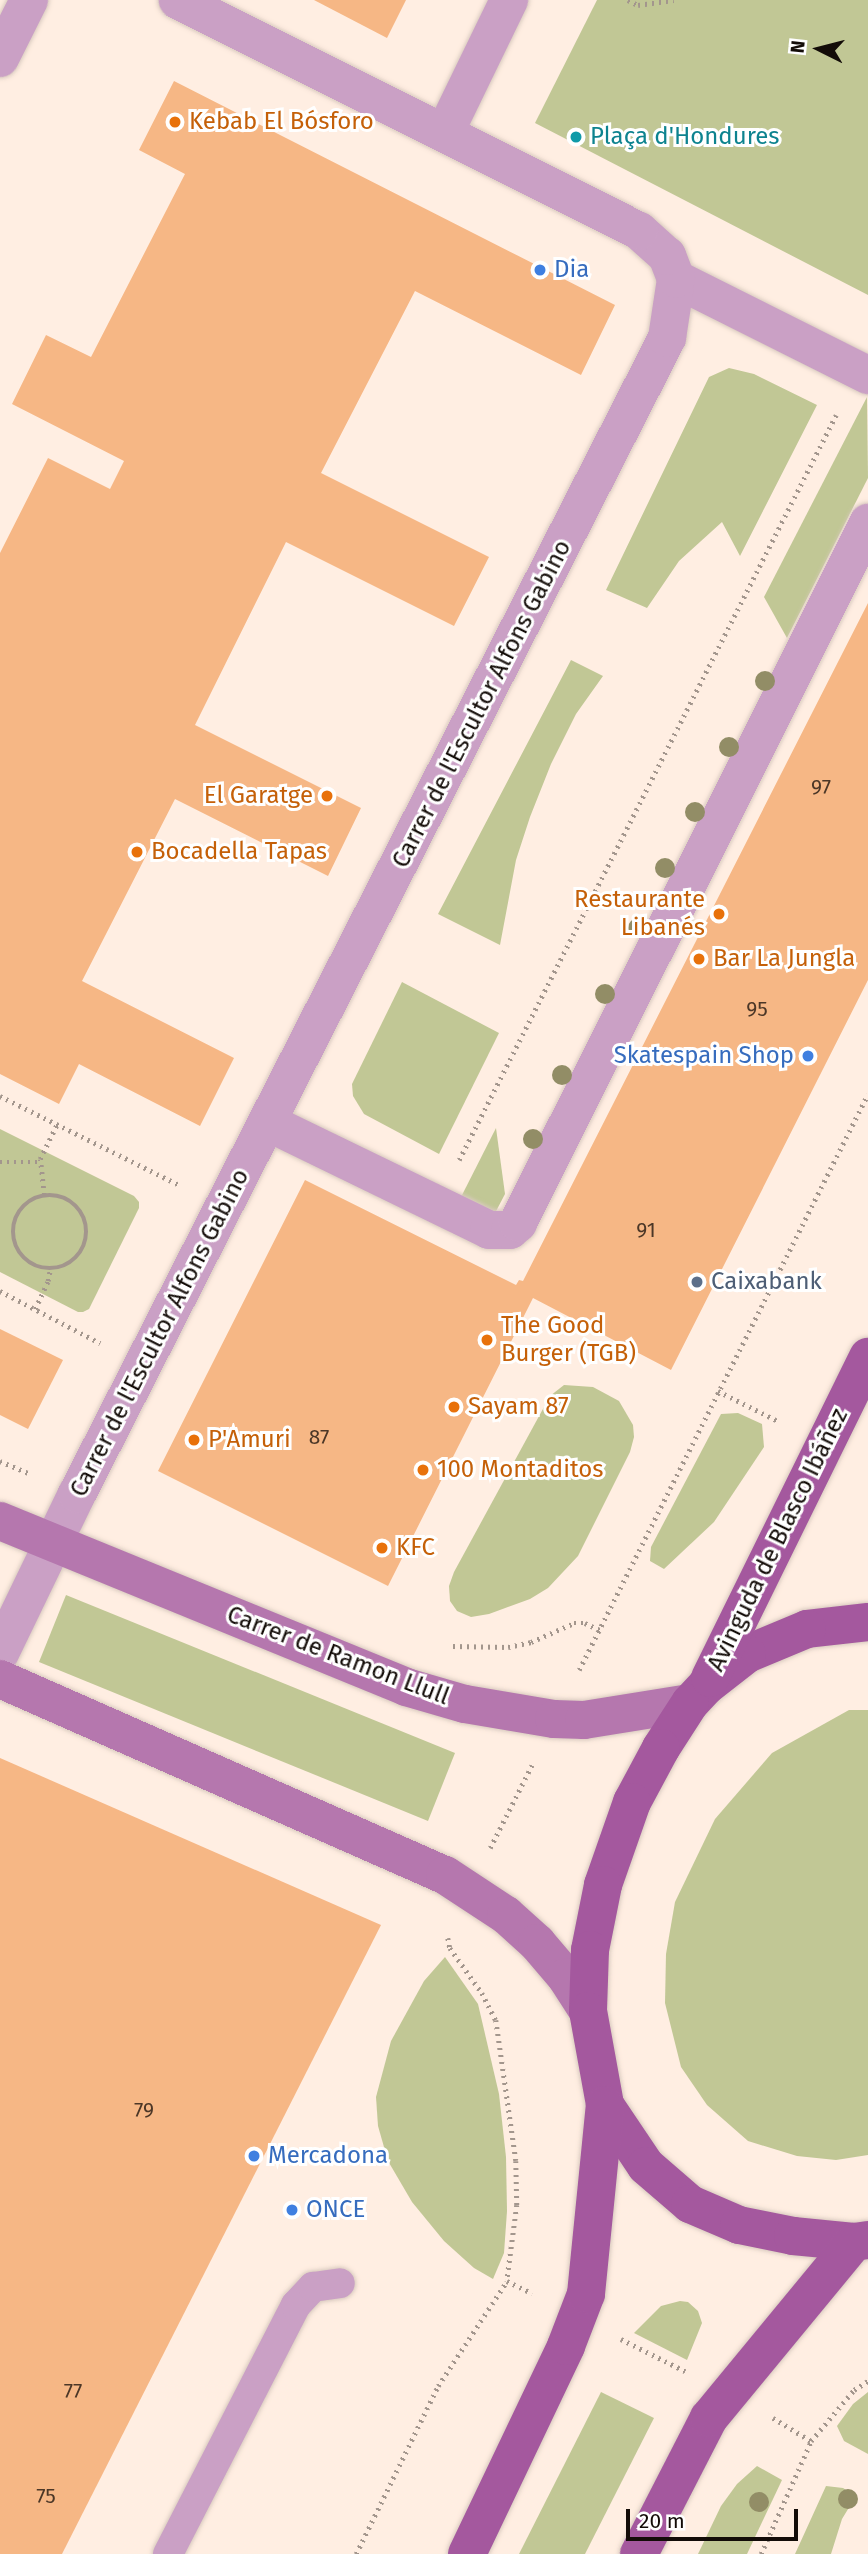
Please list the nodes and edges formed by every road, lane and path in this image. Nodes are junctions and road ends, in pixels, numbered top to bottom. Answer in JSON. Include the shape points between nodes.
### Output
{"nodes":[{"id":1,"x":29,"y":0,"type":"edge"},
{"id":2,"x":178,"y":0,"type":"edge"},
{"id":3,"x":509,"y":0,"type":"edge"},
{"id":4,"x":628,"y":0,"type":"edge"},
{"id":5,"x":674,"y":0,"type":"edge"},
{"id":6,"x":0,"y":58,"type":"edge"},
{"id":7,"x":445,"y":132,"type":"junction"},
{"id":8,"x":671,"y":267,"type":"junction"},
{"id":9,"x":863,"y":373,"type":"edge"},
{"id":10,"x":868,"y":523,"type":"edge"},
{"id":11,"x":868,"y":1094,"type":"edge"},
{"id":12,"x":0,"y":1096,"type":"edge"},
{"id":13,"x":267,"y":1122,"type":"junction"},
{"id":14,"x":57,"y":1124,"type":"junction"},
{"id":15,"x":0,"y":1162,"type":"edge"},
{"id":16,"x":40,"y":1163,"type":"junction"},
{"id":17,"x":188,"y":1189,"type":"dead end"},
{"id":18,"x":44,"y":1195,"type":"junction"},
{"id":19,"x":436,"y":1205,"type":"junction"},
{"id":20,"x":50,"y":1270,"type":"junction"},
{"id":21,"x":0,"y":1291,"type":"edge"},
{"id":22,"x":35,"y":1309,"type":"junction"},
{"id":23,"x":107,"y":1346,"type":"dead end"},
{"id":24,"x":868,"y":1356,"type":"edge"},
{"id":25,"x":718,"y":1391,"type":"junction"},
{"id":26,"x":771,"y":1418,"type":"dead end"},
{"id":27,"x":0,"y":1461,"type":"edge"},
{"id":28,"x":78,"y":1494,"type":"junction"},
{"id":29,"x":0,"y":1521,"type":"edge"},
{"id":30,"x":53,"y":1544,"type":"junction"},
{"id":31,"x":868,"y":1622,"type":"edge"},
{"id":32,"x":449,"y":1646,"type":"dead end"},
{"id":33,"x":0,"y":1653,"type":"edge"},
{"id":34,"x":0,"y":1679,"type":"edge"},
{"id":35,"x":698,"y":1695,"type":"junction"},
{"id":36,"x":536,"y":1757,"type":"dead end"},
{"id":37,"x":491,"y":1847,"type":"dead end"},
{"id":38,"x":448,"y":1935,"type":"dead end"},
{"id":39,"x":588,"y":2011,"type":"junction"},
{"id":40,"x":605,"y":2105,"type":"junction"},
{"id":41,"x":861,"y":2241,"type":"edge"},
{"id":42,"x":507,"y":2281,"type":"junction"},
{"id":43,"x":340,"y":2283,"type":"dead end"},
{"id":44,"x":526,"y":2290,"type":"dead end"},
{"id":45,"x":628,"y":2343,"type":"dead end"},
{"id":46,"x":681,"y":2369,"type":"dead end"},
{"id":47,"x":868,"y":2381,"type":"edge"},
{"id":48,"x":793,"y":2428,"type":"dead end"},
{"id":49,"x":811,"y":2441,"type":"junction"},
{"id":50,"x":168,"y":2554,"type":"edge"},
{"id":51,"x":356,"y":2554,"type":"edge"},
{"id":52,"x":467,"y":2554,"type":"edge"},
{"id":53,"x":639,"y":2554,"type":"edge"},
{"id":54,"x":761,"y":2554,"type":"edge"}],
"edges":[{"from":1,"to":6,"type":"street"},
{"from":2,"to":7,"type":"street"},
{"from":3,"to":7,"type":"street"},
{"from":4,"to":5,"type":"path","via":[[638,5]]},
{"from":7,"to":8,"type":"street","via":[[639,231]]},
{"from":8,"to":9,"type":"street"},
{"from":8,"to":13,"type":"street","name":"Carrer de l'Escultor Alfons Gabino","via":[[667,338]]},
{"from":9,"to":19,"type":"path"},
{"from":10,"to":19,"type":"street","via":[[518,1223],[510,1230],[489,1230]]},
{"from":11,"to":25,"type":"path"},
{"from":12,"to":14,"type":"path"},
{"from":13,"to":19,"type":"street"},
{"from":13,"to":28,"type":"street","name":"Carrer de l'Escultor Alfons Gabino"},
{"from":14,"to":16,"type":"path"},
{"from":14,"to":17,"type":"path"},
{"from":15,"to":16,"type":"path"},
{"from":16,"to":18,"type":"path"},
{"from":18,"to":20,"type":"path","via":[[19,1211],[12,1234],[21,1257]]},
{"from":18,"to":20,"type":"path","via":[[74,1202],[87,1224],[84,1249],[76,1259]]},
{"from":20,"to":22,"type":"path"},
{"from":21,"to":22,"type":"path"},
{"from":22,"to":23,"type":"path"},
{"from":24,"to":35,"type":"main road","name":"Avinguda de Blasco Ibáñez"},
{"from":25,"to":26,"type":"path"},
{"from":25,"to":32,"type":"path","via":[[600,1630],[573,1623],[508,1647]]},
{"from":27,"to":28,"type":"path"},
{"from":28,"to":30,"type":"street","name":"Carrer de l'Escultor Alfons Gabino"},
{"from":29,"to":30,"type":"main road","name":"Carrer de Ramon Llull"},
{"from":30,"to":33,"type":"street","name":"Carrer de l'Escultor Alfons Gabino"},
{"from":30,"to":35,"type":"main road","name":"Carrer de Ramon Llull","via":[[406,1687],[465,1704],[584,1720]]},
{"from":31,"to":35,"type":"main road","via":[[807,1629],[747,1654]]},
{"from":34,"to":39,"type":"main road","via":[[445,1875],[506,1915],[537,1943]]},
{"from":35,"to":39,"type":"main road","via":[[661,1748],[632,1802],[603,1885],[590,1950]]},
{"from":36,"to":37,"type":"path"},
{"from":38,"to":42,"type":"path","via":[[450,1948],[496,2020],[516,2161],[517,2205]]},
{"from":39,"to":40,"type":"main road"},
{"from":40,"to":41,"type":"main road","via":[[646,2166],[690,2204],[739,2225],[793,2236]]},
{"from":40,"to":52,"type":"main road","via":[[586,2294],[579,2318]]},
{"from":41,"to":53,"type":"main road","via":[[709,2418]]},
{"from":42,"to":44,"type":"path"},
{"from":42,"to":51,"type":"path","via":[[438,2386]]},
{"from":43,"to":50,"type":"lane","via":[[313,2287],[296,2305]]},
{"from":45,"to":46,"type":"path"},
{"from":47,"to":49,"type":"path","via":[[854,2390]]},
{"from":48,"to":49,"type":"path"},
{"from":49,"to":54,"type":"path"}]}
